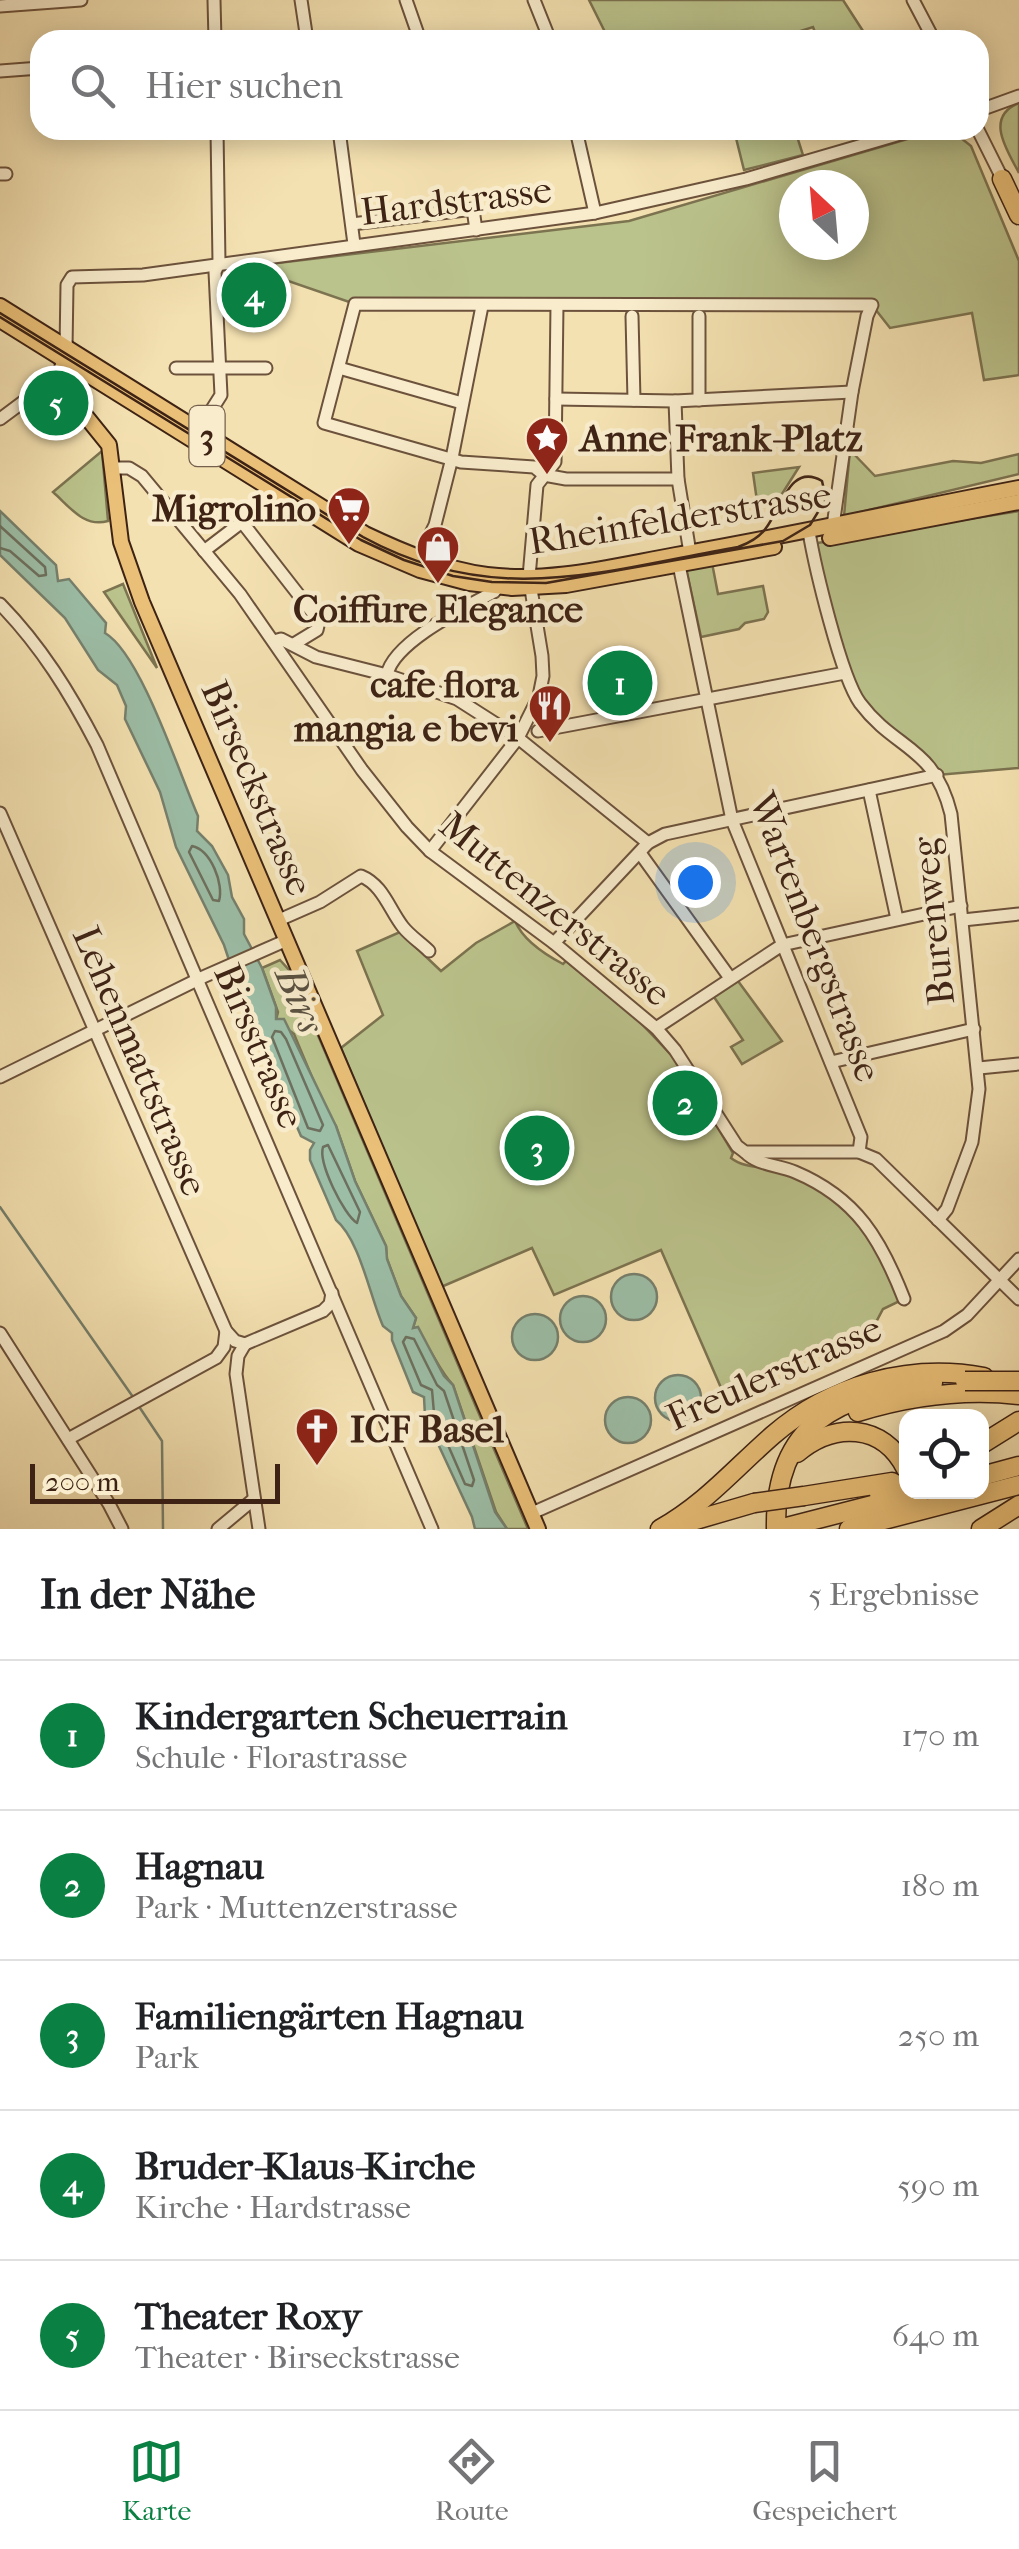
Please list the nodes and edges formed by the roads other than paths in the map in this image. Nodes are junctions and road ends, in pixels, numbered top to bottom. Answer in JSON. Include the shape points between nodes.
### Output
{"nodes":[{"id":1,"x":81,"y":0,"type":"edge"},
{"id":2,"x":214,"y":0,"type":"edge"},
{"id":3,"x":301,"y":0,"type":"edge"},
{"id":4,"x":406,"y":0,"type":"edge"},
{"id":5,"x":534,"y":0,"type":"edge"},
{"id":6,"x":914,"y":0,"type":"edge"},
{"id":7,"x":0,"y":6,"type":"edge"},
{"id":8,"x":215,"y":30,"type":"edge"},
{"id":9,"x":306,"y":30,"type":"edge"},
{"id":10,"x":416,"y":30,"type":"edge"},
{"id":11,"x":546,"y":30,"type":"edge"},
{"id":12,"x":929,"y":30,"type":"edge"},
{"id":13,"x":30,"y":69,"type":"edge"},
{"id":14,"x":0,"y":71,"type":"edge"},
{"id":15,"x":1019,"y":96,"type":"edge"},
{"id":16,"x":989,"y":105,"type":"edge"},
{"id":17,"x":217,"y":140,"type":"edge"},
{"id":18,"x":340,"y":140,"type":"edge"},
{"id":19,"x":578,"y":140,"type":"edge"},
{"id":20,"x":879,"y":140,"type":"edge"},
{"id":21,"x":983,"y":140,"type":"edge"},
{"id":22,"x":1002,"y":179,"type":"junction"},
{"id":23,"x":1019,"y":206,"type":"edge"},
{"id":24,"x":595,"y":213,"type":"junction"},
{"id":25,"x":1019,"y":214,"type":"edge"},
{"id":26,"x":352,"y":224,"type":"junction"},
{"id":27,"x":476,"y":230,"type":"junction"},
{"id":28,"x":1019,"y":230,"type":"edge"},
{"id":29,"x":354,"y":244,"type":"junction"},
{"id":30,"x":220,"y":263,"type":"junction"},
{"id":31,"x":557,"y":305,"type":"junction"},
{"id":32,"x":0,"y":306,"type":"edge"},
{"id":33,"x":482,"y":306,"type":"junction"},
{"id":34,"x":632,"y":316,"type":"dead end"},
{"id":35,"x":699,"y":316,"type":"dead end"},
{"id":36,"x":0,"y":320,"type":"edge"},
{"id":37,"x":65,"y":356,"type":"junction"},
{"id":38,"x":176,"y":368,"type":"dead end"},
{"id":39,"x":222,"y":368,"type":"junction"},
{"id":40,"x":266,"y":368,"type":"dead end"},
{"id":41,"x":338,"y":368,"type":"junction"},
{"id":42,"x":60,"y":379,"type":"junction"},
{"id":43,"x":852,"y":392,"type":"junction"},
{"id":44,"x":556,"y":399,"type":"junction"},
{"id":45,"x":634,"y":400,"type":"junction"},
{"id":46,"x":698,"y":400,"type":"junction"},
{"id":47,"x":675,"y":402,"type":"junction"},
{"id":48,"x":462,"y":403,"type":"junction"},
{"id":49,"x":0,"y":419,"type":"edge"},
{"id":50,"x":202,"y":424,"type":"dead end"},
{"id":51,"x":452,"y":458,"type":"junction"},
{"id":52,"x":113,"y":468,"type":"junction"},
{"id":53,"x":544,"y":476,"type":"junction"},
{"id":54,"x":678,"y":480,"type":"junction"},
{"id":55,"x":1019,"y":488,"type":"edge"},
{"id":56,"x":1019,"y":502,"type":"edge"},
{"id":57,"x":832,"y":533,"type":"junction"},
{"id":58,"x":810,"y":536,"type":"junction"},
{"id":59,"x":204,"y":552,"type":"junction"},
{"id":60,"x":687,"y":560,"type":"junction"},
{"id":61,"x":416,"y":563,"type":"junction"},
{"id":62,"x":500,"y":582,"type":"junction"},
{"id":63,"x":529,"y":582,"type":"junction"},
{"id":64,"x":0,"y":604,"type":"edge"},
{"id":65,"x":274,"y":641,"type":"junction"},
{"id":66,"x":294,"y":644,"type":"junction"},
{"id":67,"x":846,"y":673,"type":"junction"},
{"id":68,"x":387,"y":675,"type":"junction"},
{"id":69,"x":708,"y":701,"type":"junction"},
{"id":70,"x":538,"y":730,"type":"dead end"},
{"id":71,"x":518,"y":738,"type":"junction"},
{"id":72,"x":938,"y":775,"type":"junction"},
{"id":73,"x":869,"y":790,"type":"junction"},
{"id":74,"x":0,"y":813,"type":"edge"},
{"id":75,"x":732,"y":820,"type":"junction"},
{"id":76,"x":644,"y":848,"type":"junction"},
{"id":77,"x":430,"y":851,"type":"junction"},
{"id":78,"x":961,"y":906,"type":"junction"},
{"id":79,"x":1019,"y":914,"type":"edge"},
{"id":80,"x":897,"y":919,"type":"junction"},
{"id":81,"x":279,"y":920,"type":"junction"},
{"id":82,"x":963,"y":920,"type":"junction"},
{"id":83,"x":282,"y":942,"type":"junction"},
{"id":84,"x":554,"y":943,"type":"junction"},
{"id":85,"x":782,"y":945,"type":"junction"},
{"id":86,"x":429,"y":950,"type":"dead end"},
{"id":87,"x":204,"y":977,"type":"junction"},
{"id":88,"x":730,"y":978,"type":"junction"},
{"id":89,"x":656,"y":1028,"type":"junction"},
{"id":90,"x":974,"y":1029,"type":"junction"},
{"id":91,"x":94,"y":1031,"type":"junction"},
{"id":92,"x":831,"y":1062,"type":"junction"},
{"id":93,"x":1019,"y":1064,"type":"edge"},
{"id":94,"x":979,"y":1068,"type":"junction"},
{"id":95,"x":0,"y":1077,"type":"edge"},
{"id":96,"x":746,"y":1152,"type":"junction"},
{"id":97,"x":859,"y":1152,"type":"junction"},
{"id":98,"x":938,"y":1220,"type":"junction"},
{"id":99,"x":1019,"y":1259,"type":"edge"},
{"id":100,"x":998,"y":1280,"type":"junction"},
{"id":101,"x":332,"y":1290,"type":"junction"},
{"id":102,"x":904,"y":1299,"type":"dead end"},
{"id":103,"x":1019,"y":1299,"type":"edge"},
{"id":104,"x":324,"y":1310,"type":"junction"},
{"id":105,"x":343,"y":1321,"type":"junction"},
{"id":106,"x":226,"y":1332,"type":"junction"},
{"id":107,"x":0,"y":1333,"type":"edge"},
{"id":108,"x":245,"y":1344,"type":"junction"},
{"id":109,"x":216,"y":1358,"type":"junction"},
{"id":110,"x":236,"y":1374,"type":"junction"},
{"id":111,"x":1019,"y":1384,"type":"edge"},
{"id":112,"x":1019,"y":1396,"type":"edge"},
{"id":113,"x":1017,"y":1421,"type":"edge"},
{"id":114,"x":68,"y":1438,"type":"junction"},
{"id":115,"x":989,"y":1439,"type":"edge"},
{"id":116,"x":899,"y":1459,"type":"edge"},
{"id":117,"x":786,"y":1463,"type":"junction"},
{"id":118,"x":1019,"y":1466,"type":"edge"},
{"id":119,"x":989,"y":1474,"type":"edge"},
{"id":120,"x":899,"y":1481,"type":"edge"},
{"id":121,"x":899,"y":1483,"type":"edge"},
{"id":122,"x":1019,"y":1486,"type":"edge"},
{"id":123,"x":899,"y":1498,"type":"edge"},
{"id":124,"x":254,"y":1499,"type":"junction"},
{"id":125,"x":1019,"y":1505,"type":"edge"},
{"id":126,"x":532,"y":1513,"type":"junction"},
{"id":127,"x":804,"y":1522,"type":"junction"},
{"id":128,"x":985,"y":1526,"type":"edge"},
{"id":129,"x":122,"y":1529,"type":"edge"},
{"id":130,"x":218,"y":1529,"type":"edge"},
{"id":131,"x":259,"y":1529,"type":"edge"},
{"id":132,"x":432,"y":1529,"type":"edge"},
{"id":133,"x":538,"y":1529,"type":"edge"},
{"id":134,"x":660,"y":1529,"type":"edge"},
{"id":135,"x":670,"y":1529,"type":"edge"},
{"id":136,"x":777,"y":1529,"type":"edge"},
{"id":137,"x":849,"y":1529,"type":"edge"}],
"edges":[{"from":1,"to":7,"type":"street"},
{"from":2,"to":8,"type":"street"},
{"from":3,"to":9,"type":"street"},
{"from":4,"to":10,"type":"street"},
{"from":5,"to":11,"type":"street"},
{"from":6,"to":12,"type":"street"},
{"from":13,"to":14,"type":"street"},
{"from":15,"to":16,"type":"street"},
{"from":17,"to":30,"type":"street"},
{"from":18,"to":26,"type":"street"},
{"from":19,"to":24,"type":"street"},
{"from":20,"to":24,"type":"street","name":"Hardstrasse"},
{"from":21,"to":22,"type":"street"},
{"from":22,"to":23,"type":"street"},
{"from":22,"to":25,"type":"highway"},
{"from":22,"to":28,"type":"street"},
{"from":24,"to":27,"type":"street","name":"Hardstrasse"},
{"from":26,"to":27,"type":"street","via":[[473,209]]},
{"from":26,"to":29,"type":"street"},
{"from":27,"to":29,"type":"street","name":"Hardstrasse"},
{"from":29,"to":30,"type":"street","name":"Hardstrasse"},
{"from":30,"to":37,"type":"street","name":"Hardstrasse","via":[[72,276]]},
{"from":30,"to":39,"type":"street","via":[[215,272]]},
{"from":31,"to":33,"type":"street"},
{"from":31,"to":43,"type":"street","via":[[872,304]]},
{"from":31,"to":44,"type":"street"},
{"from":32,"to":37,"type":"main road","name":"Rheinfelderstrasse","number":"3"},
{"from":33,"to":41,"type":"street","via":[[355,304]]},
{"from":33,"to":48,"type":"street"},
{"from":34,"to":45,"type":"street"},
{"from":35,"to":46,"type":"street"},
{"from":36,"to":37,"type":"main road","name":"Rheinfelderstrasse","number":"3"},
{"from":37,"to":42,"type":"main road"},
{"from":37,"to":61,"type":"main road","name":"Rheinfelderstrasse","number":"3"},
{"from":38,"to":39,"type":"street"},
{"from":39,"to":40,"type":"street"},
{"from":39,"to":50,"type":"street","via":[[221,395]]},
{"from":41,"to":48,"type":"street"},
{"from":41,"to":51,"type":"street","via":[[324,423]]},
{"from":42,"to":49,"type":"street"},
{"from":42,"to":52,"type":"main road","name":"Birseckstrasse","via":[[105,437]]},
{"from":43,"to":46,"type":"street"},
{"from":43,"to":57,"type":"street"},
{"from":44,"to":45,"type":"street"},
{"from":44,"to":53,"type":"street","via":[[555,462]]},
{"from":45,"to":47,"type":"street"},
{"from":46,"to":47,"type":"street"},
{"from":47,"to":54,"type":"street","name":"Wartenbergstrasse"},
{"from":48,"to":51,"type":"street"},
{"from":51,"to":53,"type":"street","via":[[534,467]]},
{"from":51,"to":61,"type":"street","via":[[436,525]]},
{"from":52,"to":59,"type":"street","name":"Muttenzerstrasse","via":[[137,471]]},
{"from":52,"to":81,"type":"main road","name":"Birseckstrasse","via":[[125,559]]},
{"from":53,"to":54,"type":"street"},
{"from":53,"to":63,"type":"street"},
{"from":54,"to":60,"type":"street","name":"Wartenbergstrasse"},
{"from":55,"to":57,"type":"main road","name":"Rheinfelderstrasse","number":"3"},
{"from":56,"to":57,"type":"main road","name":"Rheinfelderstrasse","number":"3"},
{"from":57,"to":58,"type":"main road","name":"Rheinfelderstrasse","number":"3"},
{"from":58,"to":60,"type":"main road","name":"Rheinfelderstrasse","number":"3"},
{"from":58,"to":67,"type":"street"},
{"from":59,"to":65,"type":"street","name":"Muttenzerstrasse"},
{"from":59,"to":66,"type":"street","via":[[242,522],[319,621],[317,630]]},
{"from":60,"to":63,"type":"main road","name":"Rheinfelderstrasse","number":"3"},
{"from":60,"to":69,"type":"street","name":"Wartenbergstrasse"},
{"from":61,"to":62,"type":"main road","name":"Rheinfelderstrasse","number":"3"},
{"from":62,"to":63,"type":"main road","name":"Rheinfelderstrasse","number":"3"},
{"from":62,"to":68,"type":"street","via":[[395,658]]},
{"from":63,"to":71,"type":"street","via":[[544,676]]},
{"from":64,"to":87,"type":"street","name":"Birsstrasse","via":[[72,698]]},
{"from":65,"to":66,"type":"street"},
{"from":65,"to":77,"type":"street","name":"Muttenzerstrasse","via":[[362,770]]},
{"from":66,"to":68,"type":"street","via":[[316,657]]},
{"from":67,"to":69,"type":"street"},
{"from":67,"to":72,"type":"street","via":[[872,716]]},
{"from":68,"to":71,"type":"street","via":[[457,698]]},
{"from":69,"to":70,"type":"street"},
{"from":69,"to":75,"type":"street","name":"Wartenbergstrasse"},
{"from":71,"to":76,"type":"street"},
{"from":71,"to":77,"type":"street"},
{"from":72,"to":73,"type":"street"},
{"from":72,"to":78,"type":"street","name":"Burenweg","via":[[951,814]]},
{"from":73,"to":75,"type":"street"},
{"from":73,"to":80,"type":"street"},
{"from":74,"to":91,"type":"street","name":"Lehenmattstrasse"},
{"from":75,"to":76,"type":"street","via":[[665,834]]},
{"from":75,"to":85,"type":"street","name":"Wartenbergstrasse"},
{"from":76,"to":84,"type":"street"},
{"from":76,"to":88,"type":"street"},
{"from":77,"to":84,"type":"street","name":"Muttenzerstrasse"},
{"from":78,"to":80,"type":"street"},
{"from":78,"to":82,"type":"street","name":"Burenweg"},
{"from":79,"to":82,"type":"street"},
{"from":80,"to":85,"type":"street"},
{"from":81,"to":83,"type":"main road","name":"Birseckstrasse"},
{"from":81,"to":86,"type":"street","via":[[366,877],[403,928]]},
{"from":82,"to":90,"type":"street","name":"Burenweg"},
{"from":83,"to":87,"type":"street"},
{"from":83,"to":126,"type":"main road","name":"Birseckstrasse"},
{"from":84,"to":89,"type":"street","name":"Muttenzerstrasse"},
{"from":85,"to":88,"type":"street"},
{"from":85,"to":92,"type":"street","name":"Wartenbergstrasse"},
{"from":87,"to":91,"type":"street"},
{"from":87,"to":101,"type":"street","name":"Birsstrasse"},
{"from":88,"to":89,"type":"street"},
{"from":89,"to":96,"type":"street","name":"Muttenzerstrasse"},
{"from":90,"to":92,"type":"street"},
{"from":90,"to":94,"type":"street","name":"Burenweg"},
{"from":91,"to":95,"type":"street"},
{"from":91,"to":106,"type":"street","name":"Lehenmattstrasse"},
{"from":92,"to":97,"type":"street","name":"Wartenbergstrasse","via":[[861,1137]]},
{"from":93,"to":94,"type":"street"},
{"from":94,"to":98,"type":"street","name":"Burenweg","via":[[972,1142]]},
{"from":96,"to":97,"type":"street"},
{"from":96,"to":102,"type":"street","via":[[752,1160],[803,1175],[850,1208],[885,1250]]},
{"from":97,"to":98,"type":"street","via":[[876,1159]]},
{"from":98,"to":100,"type":"street"},
{"from":99,"to":100,"type":"street","name":"Freulerstrasse"},
{"from":100,"to":103,"type":"street"},
{"from":100,"to":126,"type":"street","name":"Freulerstrasse","via":[[966,1315],[935,1335]]},
{"from":101,"to":104,"type":"street"},
{"from":101,"to":105,"type":"street","name":"Birsstrasse"},
{"from":104,"to":105,"type":"street"},
{"from":104,"to":108,"type":"street"},
{"from":105,"to":132,"type":"street","name":"Birsstrasse"},
{"from":106,"to":108,"type":"street"},
{"from":106,"to":109,"type":"street"},
{"from":107,"to":114,"type":"street"},
{"from":108,"to":110,"type":"street"},
{"from":109,"to":110,"type":"street"},
{"from":109,"to":114,"type":"street"},
{"from":110,"to":124,"type":"street"},
{"from":111,"to":117,"type":"highway","bridge":true,"via":[[965,1380],[892,1390],[848,1405],[802,1434]]},
{"from":111,"to":134,"type":"highway","via":[[938,1372],[842,1392],[784,1426],[707,1498]]},
{"from":112,"to":117,"type":"highway","via":[[959,1393],[876,1407],[824,1426]]},
{"from":113,"to":115,"type":"highway"},
{"from":114,"to":129,"type":"street"},
{"from":116,"to":117,"type":"highway","via":[[888,1444],[855,1430],[814,1440]]},
{"from":117,"to":136,"type":"highway","via":[[776,1490]]},
{"from":118,"to":119,"type":"highway"},
{"from":120,"to":135,"type":"highway","bridge":true,"via":[[726,1508]]},
{"from":121,"to":127,"type":"highway"},
{"from":122,"to":137,"type":"highway"},
{"from":123,"to":127,"type":"highway"},
{"from":124,"to":130,"type":"street"},
{"from":124,"to":131,"type":"street"},
{"from":125,"to":128,"type":"highway"},
{"from":126,"to":133,"type":"main road","name":"Birseckstrasse"},
{"from":127,"to":136,"type":"highway"}]}
